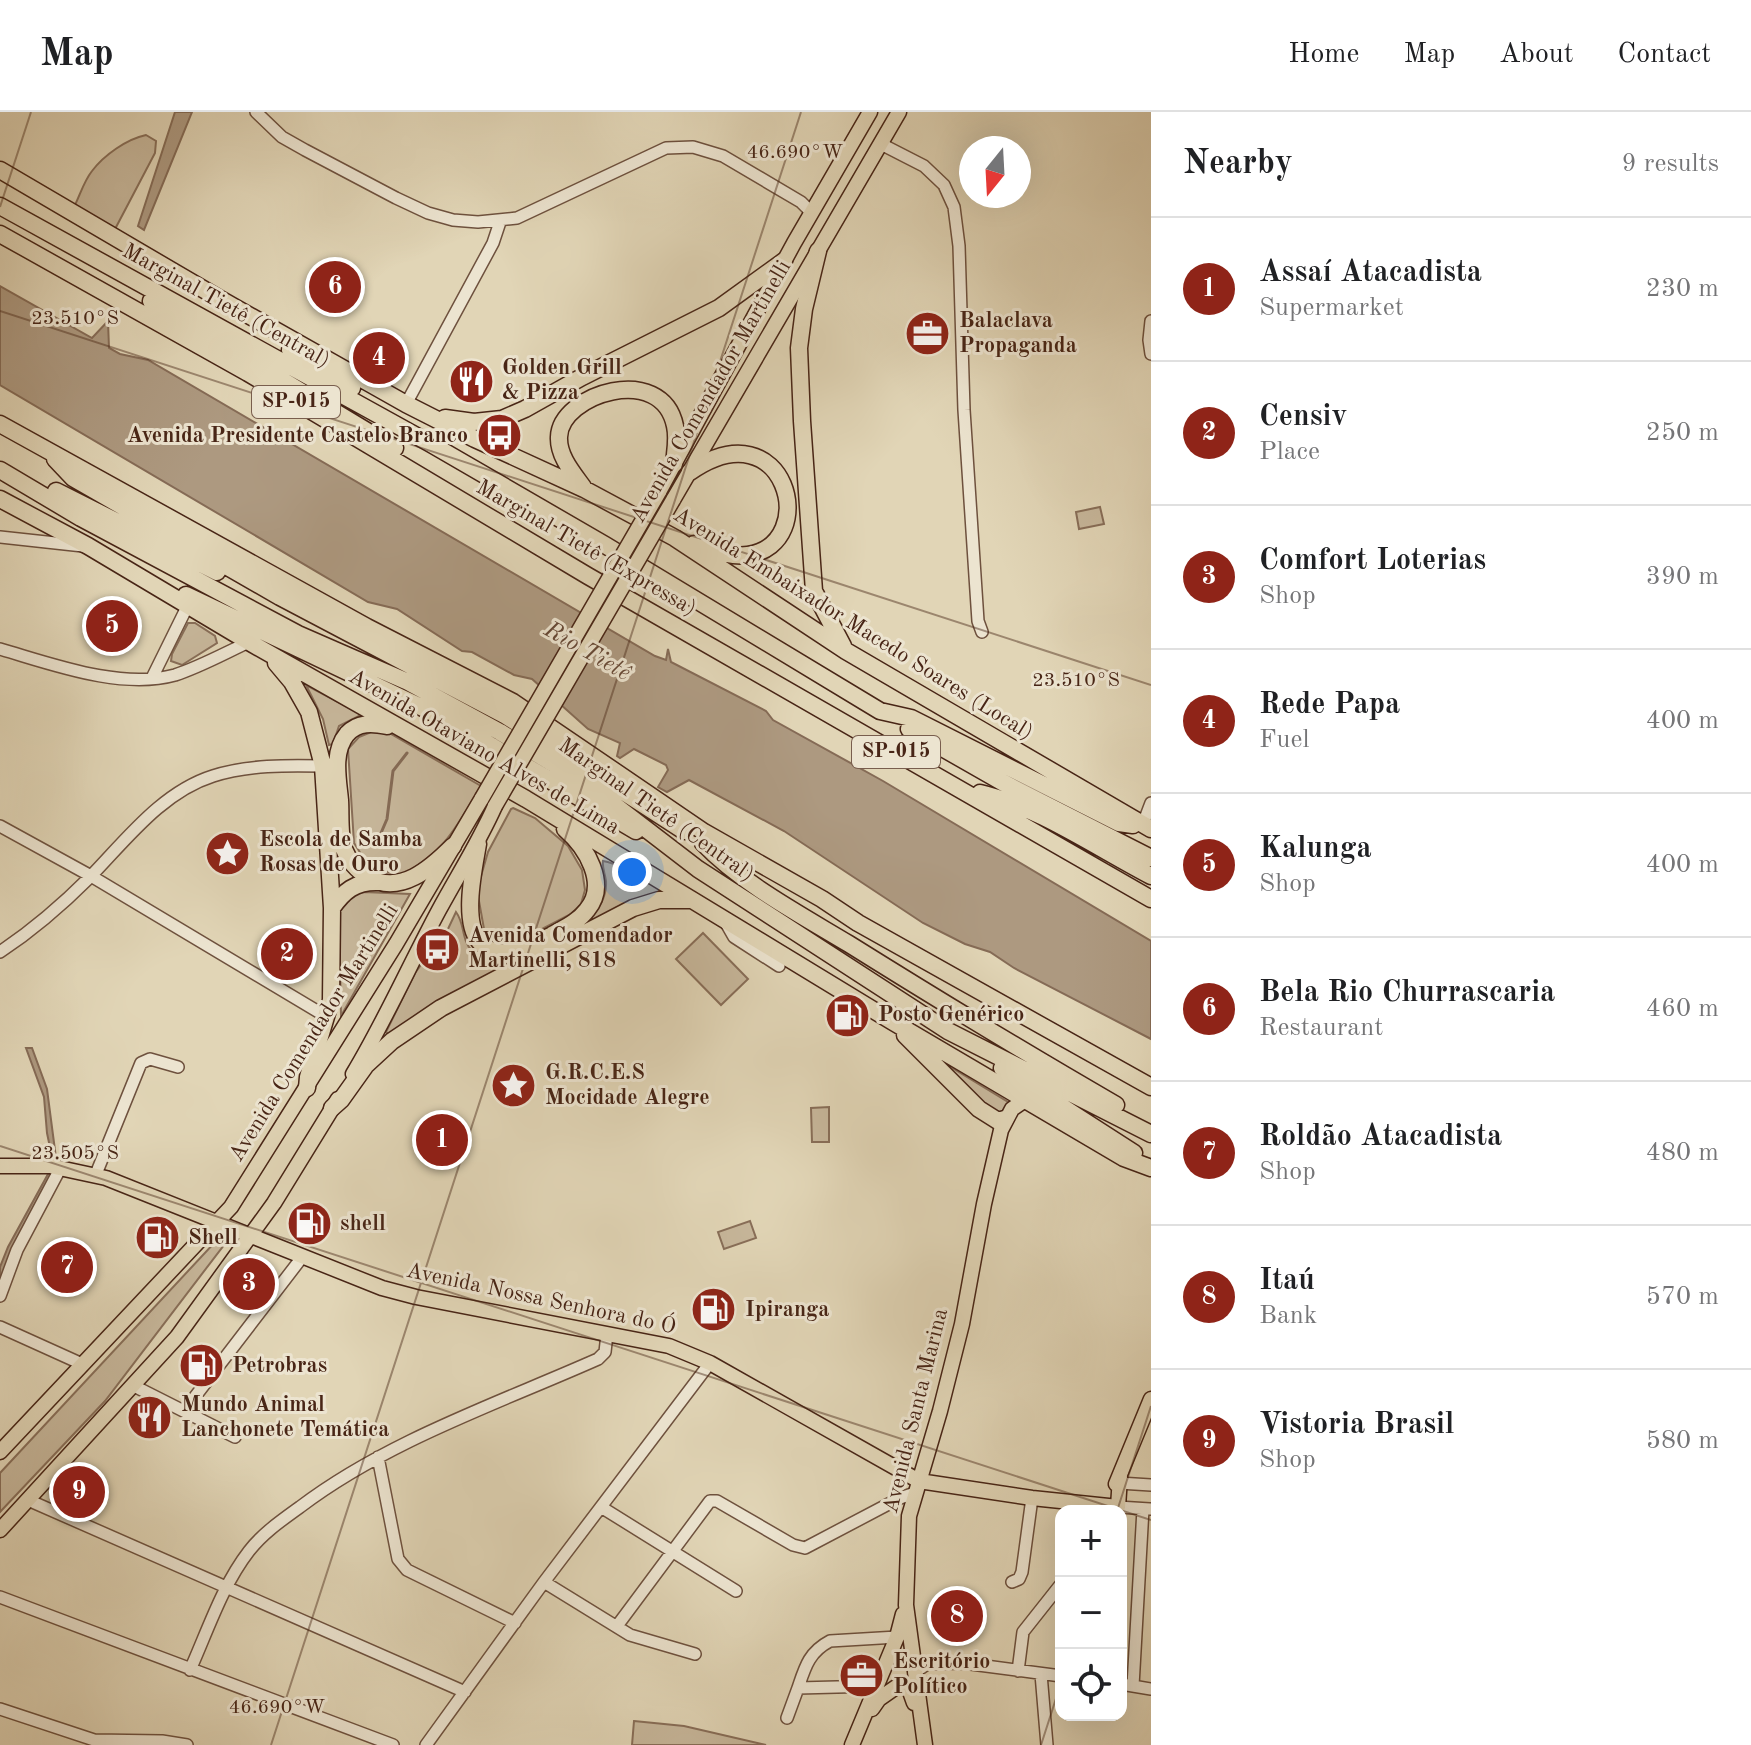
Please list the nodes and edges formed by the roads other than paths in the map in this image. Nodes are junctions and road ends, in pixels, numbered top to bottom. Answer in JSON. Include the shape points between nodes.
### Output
{"nodes":[{"id":1,"x":256,"y":112,"type":"edge"},
{"id":2,"x":870,"y":112,"type":"edge"},
{"id":3,"x":899,"y":112,"type":"edge"},
{"id":4,"x":881,"y":144,"type":"junction"},
{"id":5,"x":0,"y":170,"type":"edge"},
{"id":6,"x":0,"y":206,"type":"edge"},
{"id":7,"x":812,"y":213,"type":"junction"},
{"id":8,"x":500,"y":222,"type":"junction"},
{"id":9,"x":0,"y":234,"type":"edge"},
{"id":10,"x":818,"y":251,"type":"junction"},
{"id":11,"x":91,"y":257,"type":"junction"},
{"id":12,"x":784,"y":261,"type":"junction"},
{"id":13,"x":220,"y":299,"type":"junction"},
{"id":14,"x":1151,"y":321,"type":"edge"},
{"id":15,"x":1151,"y":354,"type":"edge"},
{"id":16,"x":406,"y":404,"type":"junction"},
{"id":17,"x":427,"y":415,"type":"junction"},
{"id":18,"x":0,"y":424,"type":"edge"},
{"id":19,"x":431,"y":444,"type":"junction"},
{"id":20,"x":45,"y":449,"type":"junction"},
{"id":21,"x":674,"y":464,"type":"junction"},
{"id":22,"x":0,"y":468,"type":"edge"},
{"id":23,"x":690,"y":472,"type":"junction"},
{"id":24,"x":584,"y":489,"type":"junction"},
{"id":25,"x":0,"y":499,"type":"edge"},
{"id":26,"x":458,"y":499,"type":"junction"},
{"id":27,"x":0,"y":537,"type":"edge"},
{"id":28,"x":675,"y":538,"type":"junction"},
{"id":29,"x":88,"y":546,"type":"junction"},
{"id":30,"x":169,"y":593,"type":"junction"},
{"id":31,"x":280,"y":597,"type":"junction"},
{"id":32,"x":188,"y":605,"type":"junction"},
{"id":33,"x":982,"y":632,"type":"dead end"},
{"id":34,"x":249,"y":642,"type":"junction"},
{"id":35,"x":0,"y":649,"type":"edge"},
{"id":36,"x":846,"y":651,"type":"junction"},
{"id":37,"x":267,"y":653,"type":"junction"},
{"id":38,"x":152,"y":678,"type":"junction"},
{"id":39,"x":880,"y":711,"type":"junction"},
{"id":40,"x":400,"y":729,"type":"junction"},
{"id":41,"x":323,"y":766,"type":"junction"},
{"id":42,"x":960,"y":788,"type":"junction"},
{"id":43,"x":526,"y":799,"type":"junction"},
{"id":44,"x":1151,"y":803,"type":"edge"},
{"id":45,"x":0,"y":826,"type":"edge"},
{"id":46,"x":1147,"y":827,"type":"edge"},
{"id":47,"x":703,"y":843,"type":"junction"},
{"id":48,"x":478,"y":844,"type":"junction"},
{"id":49,"x":453,"y":846,"type":"junction"},
{"id":50,"x":1151,"y":858,"type":"edge"},
{"id":51,"x":698,"y":869,"type":"junction"},
{"id":52,"x":91,"y":876,"type":"junction"},
{"id":53,"x":1151,"y":876,"type":"edge"},
{"id":54,"x":376,"y":882,"type":"junction"},
{"id":55,"x":1151,"y":899,"type":"edge"},
{"id":56,"x":701,"y":904,"type":"junction"},
{"id":57,"x":332,"y":908,"type":"junction"},
{"id":58,"x":721,"y":916,"type":"junction"},
{"id":59,"x":858,"y":923,"type":"junction"},
{"id":60,"x":0,"y":952,"type":"edge"},
{"id":61,"x":779,"y":966,"type":"dead end"},
{"id":62,"x":327,"y":1017,"type":"junction"},
{"id":63,"x":893,"y":1022,"type":"junction"},
{"id":64,"x":948,"y":1031,"type":"junction"},
{"id":65,"x":178,"y":1067,"type":"dead end"},
{"id":66,"x":1151,"y":1087,"type":"edge"},
{"id":67,"x":307,"y":1088,"type":"junction"},
{"id":68,"x":1025,"y":1100,"type":"junction"},
{"id":69,"x":332,"y":1108,"type":"junction"},
{"id":70,"x":1005,"y":1119,"type":"junction"},
{"id":71,"x":1151,"y":1125,"type":"edge"},
{"id":72,"x":1151,"y":1134,"type":"edge"},
{"id":73,"x":0,"y":1166,"type":"edge"},
{"id":74,"x":61,"y":1167,"type":"junction"},
{"id":75,"x":1151,"y":1167,"type":"edge"},
{"id":76,"x":96,"y":1174,"type":"junction"},
{"id":77,"x":217,"y":1222,"type":"junction"},
{"id":78,"x":251,"y":1236,"type":"junction"},
{"id":79,"x":303,"y":1256,"type":"junction"},
{"id":80,"x":0,"y":1296,"type":"edge"},
{"id":81,"x":0,"y":1327,"type":"edge"},
{"id":82,"x":607,"y":1334,"type":"junction"},
{"id":83,"x":710,"y":1363,"type":"junction"},
{"id":84,"x":82,"y":1364,"type":"junction"},
{"id":85,"x":134,"y":1386,"type":"junction"},
{"id":86,"x":1151,"y":1399,"type":"edge"},
{"id":87,"x":184,"y":1411,"type":"junction"},
{"id":88,"x":235,"y":1437,"type":"dead end"},
{"id":89,"x":0,"y":1452,"type":"edge"},
{"id":90,"x":378,"y":1457,"type":"junction"},
{"id":91,"x":1120,"y":1480,"type":"junction"},
{"id":92,"x":1151,"y":1485,"type":"edge"},
{"id":93,"x":917,"y":1487,"type":"junction"},
{"id":94,"x":1032,"y":1498,"type":"junction"},
{"id":95,"x":28,"y":1500,"type":"junction"},
{"id":96,"x":1093,"y":1505,"type":"edge"},
{"id":97,"x":1112,"y":1505,"type":"edge"},
{"id":98,"x":601,"y":1507,"type":"junction"},
{"id":99,"x":1127,"y":1508,"type":"edge"},
{"id":100,"x":1147,"y":1509,"type":"edge"},
{"id":101,"x":0,"y":1530,"type":"edge"},
{"id":102,"x":672,"y":1551,"type":"junction"},
{"id":103,"x":544,"y":1582,"type":"junction"},
{"id":104,"x":1012,"y":1582,"type":"dead end"},
{"id":105,"x":226,"y":1587,"type":"junction"},
{"id":106,"x":736,"y":1591,"type":"dead end"},
{"id":107,"x":1055,"y":1592,"type":"edge"},
{"id":108,"x":0,"y":1597,"type":"edge"},
{"id":109,"x":906,"y":1605,"type":"junction"},
{"id":110,"x":515,"y":1623,"type":"junction"},
{"id":111,"x":617,"y":1626,"type":"junction"},
{"id":112,"x":897,"y":1637,"type":"junction"},
{"id":113,"x":695,"y":1654,"type":"dead end"},
{"id":114,"x":190,"y":1670,"type":"junction"},
{"id":115,"x":1018,"y":1671,"type":"junction"},
{"id":116,"x":914,"y":1673,"type":"junction"},
{"id":117,"x":1041,"y":1674,"type":"junction"},
{"id":118,"x":1055,"y":1675,"type":"edge"},
{"id":119,"x":1127,"y":1685,"type":"edge"},
{"id":120,"x":876,"y":1686,"type":"junction"},
{"id":121,"x":798,"y":1688,"type":"junction"},
{"id":122,"x":1151,"y":1689,"type":"edge"},
{"id":123,"x":465,"y":1692,"type":"junction"},
{"id":124,"x":0,"y":1709,"type":"edge"},
{"id":125,"x":865,"y":1713,"type":"junction"},
{"id":126,"x":921,"y":1713,"type":"junction"},
{"id":127,"x":787,"y":1718,"type":"dead end"},
{"id":128,"x":90,"y":1742,"type":"edge"},
{"id":129,"x":187,"y":1745,"type":"edge"},
{"id":130,"x":393,"y":1745,"type":"edge"},
{"id":131,"x":426,"y":1745,"type":"edge"},
{"id":132,"x":852,"y":1745,"type":"edge"},
{"id":133,"x":925,"y":1745,"type":"edge"},
{"id":134,"x":1047,"y":1745,"type":"edge"}],
"edges":[{"from":1,"to":8,"type":"street","via":[[282,137],[428,213]]},
{"from":2,"to":7,"type":"main road","name":"Avenida Comendador Martinelli"},
{"from":3,"to":4,"type":"main road","name":"Avenida Comendador Martinelli"},
{"from":4,"to":10,"type":"main road","name":"Avenida Comendador Martinelli"},
{"from":4,"to":33,"type":"street","via":[[924,166],[944,185],[954,207]]},
{"from":5,"to":13,"type":"highway"},
{"from":6,"to":11,"type":"highway","name":"Marginal Tietê (Central)"},
{"from":7,"to":8,"type":"street","via":[[723,156],[679,147],[666,148],[536,211]]},
{"from":7,"to":12,"type":"main road","name":"Avenida Comendador Martinelli"},
{"from":8,"to":16,"type":"street"},
{"from":9,"to":26,"type":"highway","name":"Marginal Tietê (Expressa)","number":"SP-015"},
{"from":10,"to":23,"type":"main road","name":"Avenida Comendador Martinelli"},
{"from":10,"to":36,"type":"highway","via":[[799,348],[814,591]]},
{"from":11,"to":19,"type":"highway","name":"Marginal Tietê (Central)"},
{"from":11,"to":26,"type":"highway","via":[[118,280],[432,472]]},
{"from":12,"to":17,"type":"highway","via":[[719,308],[502,419],[463,422]]},
{"from":12,"to":21,"type":"main road","name":"Avenida Comendador Martinelli"},
{"from":13,"to":16,"type":"highway","name":"Avenida Embaixador Macedo Soares (Local)"},
{"from":13,"to":19,"type":"highway","via":[[250,326],[417,427]]},
{"from":14,"to":15,"type":"street"},
{"from":16,"to":17,"type":"highway","name":"Avenida Embaixador Macedo Soares (Local)"},
{"from":17,"to":24,"type":"highway","name":"Avenida Embaixador Macedo Soares (Local)"},
{"from":18,"to":20,"type":"highway"},
{"from":19,"to":39,"type":"highway"},
{"from":20,"to":31,"type":"highway","via":[[73,478]]},
{"from":20,"to":59,"type":"highway","via":[[513,702],[704,832]]},
{"from":21,"to":24,"type":"highway","via":[[671,414],[649,393],[622,389],[584,404],[562,425],[560,446]]},
{"from":21,"to":49,"type":"main road","name":"Avenida Comendador Martinelli","bridge":true},
{"from":22,"to":31,"type":"highway","via":[[7,466],[261,593]]},
{"from":22,"to":51,"type":"highway","name":"Marginal Tietê (Central)","via":[[81,518],[298,634],[408,682],[500,732],[586,783]]},
{"from":23,"to":28,"type":"highway","via":[[726,453],[762,459],[782,482],[786,519],[777,541],[746,555]]},
{"from":23,"to":48,"type":"main road","name":"Avenida Comendador Martinelli","bridge":true,"via":[[495,806]]},
{"from":24,"to":28,"type":"highway","name":"Avenida Embaixador Macedo Soares (Local)"},
{"from":25,"to":29,"type":"highway","name":"Avenida Otaviano Alves de Lima"},
{"from":26,"to":42,"type":"highway","name":"Marginal Tietê (Expressa)","number":"SP-015"},
{"from":27,"to":29,"type":"street"},
{"from":28,"to":36,"type":"highway","name":"Avenida Embaixador Macedo Soares (Local)"},
{"from":29,"to":30,"type":"highway","name":"Avenida Otaviano Alves de Lima"},
{"from":30,"to":32,"type":"highway","name":"Avenida Otaviano Alves de Lima"},
{"from":30,"to":51,"type":"highway","via":[[192,596],[446,719]]},
{"from":31,"to":47,"type":"highway","name":"Avenida Otaviano Alves de Lima","via":[[506,716]]},
{"from":32,"to":34,"type":"highway","name":"Avenida Otaviano Alves de Lima"},
{"from":32,"to":38,"type":"street"},
{"from":34,"to":37,"type":"highway","name":"Avenida Otaviano Alves de Lima"},
{"from":34,"to":38,"type":"street","via":[[175,675]]},
{"from":35,"to":38,"type":"street","via":[[106,677]]},
{"from":36,"to":46,"type":"highway","name":"Avenida Embaixador Macedo Soares (Local)"},
{"from":37,"to":40,"type":"highway","name":"Avenida Otaviano Alves de Lima"},
{"from":37,"to":41,"type":"highway","via":[[302,697]]},
{"from":39,"to":46,"type":"highway","via":[[911,718],[1119,823]]},
{"from":39,"to":50,"type":"highway","via":[[983,772]]},
{"from":40,"to":43,"type":"highway","name":"Avenida Otaviano Alves de Lima"},
{"from":40,"to":54,"type":"highway","via":[[360,725],[345,737],[338,754],[344,849],[352,863]]},
{"from":41,"to":52,"type":"street","via":[[273,766],[210,777],[164,804]]},
{"from":41,"to":57,"type":"highway"},
{"from":42,"to":53,"type":"highway","via":[[998,797]]},
{"from":42,"to":55,"type":"highway","name":"Marginal Tietê (Expressa)","number":"SP-015"},
{"from":43,"to":48,"type":"highway","via":[[571,834],[591,863],[595,891],[584,914],[527,948],[501,953],[488,949],[474,932],[470,910]]},
{"from":43,"to":56,"type":"highway","name":"Avenida Otaviano Alves de Lima"},
{"from":44,"to":46,"type":"street"},
{"from":45,"to":52,"type":"street"},
{"from":47,"to":59,"type":"highway","name":"Avenida Otaviano Alves de Lima"},
{"from":47,"to":71,"type":"highway","via":[[829,932]]},
{"from":48,"to":69,"type":"main road","name":"Avenida Comendador Martinelli"},
{"from":49,"to":54,"type":"highway","via":[[407,881]]},
{"from":49,"to":67,"type":"main road","name":"Avenida Comendador Martinelli"},
{"from":51,"to":64,"type":"highway","name":"Marginal Tietê (Central)"},
{"from":52,"to":60,"type":"street"},
{"from":52,"to":62,"type":"street"},
{"from":54,"to":57,"type":"highway","via":[[359,882]]},
{"from":56,"to":58,"type":"highway","name":"Avenida Otaviano Alves de Lima"},
{"from":56,"to":69,"type":"highway","via":[[675,898],[633,908],[441,1008],[392,1041]]},
{"from":57,"to":62,"type":"highway"},
{"from":58,"to":61,"type":"street","via":[[734,937]]},
{"from":58,"to":63,"type":"highway","name":"Avenida Otaviano Alves de Lima"},
{"from":59,"to":66,"type":"highway"},
{"from":62,"to":67,"type":"highway"},
{"from":63,"to":68,"type":"highway","name":"Avenida Otaviano Alves de Lima"},
{"from":63,"to":70,"type":"highway","via":[[979,1109],[998,1121]]},
{"from":64,"to":72,"type":"highway","name":"Marginal Tietê (Central)"},
{"from":64,"to":75,"type":"highway"},
{"from":65,"to":76,"type":"street","via":[[150,1059],[141,1063]]},
{"from":67,"to":77,"type":"main road","name":"Avenida Comendador Martinelli"},
{"from":68,"to":70,"type":"main road"},
{"from":68,"to":75,"type":"highway","name":"Avenida Otaviano Alves de Lima","via":[[1124,1158]]},
{"from":69,"to":78,"type":"main road","name":"Avenida Comendador Martinelli"},
{"from":70,"to":93,"type":"main road","name":"Avenida Santa Marina","via":[[962,1324]]},
{"from":73,"to":74,"type":"main road","name":"Avenida Nossa Senhora do Ó"},
{"from":74,"to":76,"type":"main road","name":"Avenida Nossa Senhora do Ó"},
{"from":74,"to":80,"type":"street","via":[[17,1250]]},
{"from":76,"to":77,"type":"main road","name":"Avenida Nossa Senhora do Ó"},
{"from":77,"to":78,"type":"main road","name":"Avenida Nossa Senhora do Ó"},
{"from":77,"to":84,"type":"main road","name":"Avenida Comendador Martinelli"},
{"from":78,"to":79,"type":"main road","name":"Avenida Nossa Senhora do Ó"},
{"from":78,"to":85,"type":"main road","name":"Avenida Comendador Martinelli"},
{"from":79,"to":82,"type":"main road","name":"Avenida Nossa Senhora do Ó","via":[[416,1297]]},
{"from":79,"to":87,"type":"street"},
{"from":81,"to":84,"type":"street"},
{"from":82,"to":83,"type":"main road","name":"Avenida Nossa Senhora do Ó","via":[[669,1346]]},
{"from":82,"to":90,"type":"street","via":[[605,1352],[598,1359]]},
{"from":83,"to":93,"type":"main road","name":"Avenida Nossa Senhora do Ó"},
{"from":83,"to":98,"type":"street"},
{"from":84,"to":89,"type":"main road","name":"Avenida Comendador Martinelli"},
{"from":85,"to":87,"type":"street"},
{"from":85,"to":95,"type":"main road","name":"Avenida Comendador Martinelli"},
{"from":86,"to":91,"type":"main road"},
{"from":87,"to":88,"type":"street"},
{"from":90,"to":105,"type":"street","via":[[265,1533]]},
{"from":90,"to":110,"type":"street","via":[[398,1559],[407,1570]]},
{"from":91,"to":92,"type":"street"},
{"from":91,"to":97,"type":"main road"},
{"from":93,"to":94,"type":"main road"},
{"from":93,"to":102,"type":"street","via":[[805,1548],[712,1500]]},
{"from":93,"to":109,"type":"main road","name":"Avenida Santa Marina","via":[[909,1516]]},
{"from":94,"to":96,"type":"main road"},
{"from":94,"to":104,"type":"street","via":[[1022,1572]]},
{"from":95,"to":101,"type":"main road","name":"Avenida Comendador Martinelli"},
{"from":95,"to":105,"type":"street"},
{"from":98,"to":102,"type":"street"},
{"from":98,"to":103,"type":"street"},
{"from":99,"to":100,"type":"street"},
{"from":100,"to":119,"type":"street"},
{"from":102,"to":106,"type":"street"},
{"from":102,"to":111,"type":"street"},
{"from":103,"to":110,"type":"street"},
{"from":103,"to":111,"type":"street"},
{"from":105,"to":114,"type":"street"},
{"from":105,"to":123,"type":"street"},
{"from":107,"to":115,"type":"street","via":[[1023,1632]]},
{"from":108,"to":114,"type":"street"},
{"from":109,"to":112,"type":"main road"},
{"from":109,"to":116,"type":"main road","name":"Avenida Santa Marina"},
{"from":110,"to":123,"type":"street"},
{"from":111,"to":113,"type":"street","via":[[642,1640]]},
{"from":112,"to":120,"type":"main road"},
{"from":112,"to":121,"type":"street","via":[[830,1641],[807,1662]]},
{"from":114,"to":130,"type":"street"},
{"from":115,"to":116,"type":"street","via":[[943,1662]]},
{"from":115,"to":117,"type":"street"},
{"from":116,"to":126,"type":"main road","name":"Avenida Santa Marina"},
{"from":117,"to":118,"type":"street"},
{"from":117,"to":134,"type":"street"},
{"from":119,"to":122,"type":"street"},
{"from":120,"to":121,"type":"street"},
{"from":120,"to":125,"type":"main road"},
{"from":121,"to":127,"type":"street"},
{"from":123,"to":131,"type":"street"},
{"from":124,"to":128,"type":"street"},
{"from":125,"to":126,"type":"main road","via":[[899,1685],[909,1689]]},
{"from":125,"to":132,"type":"main road"},
{"from":126,"to":133,"type":"main road","name":"Avenida Santa Marina"},
{"from":128,"to":129,"type":"street"}]}
